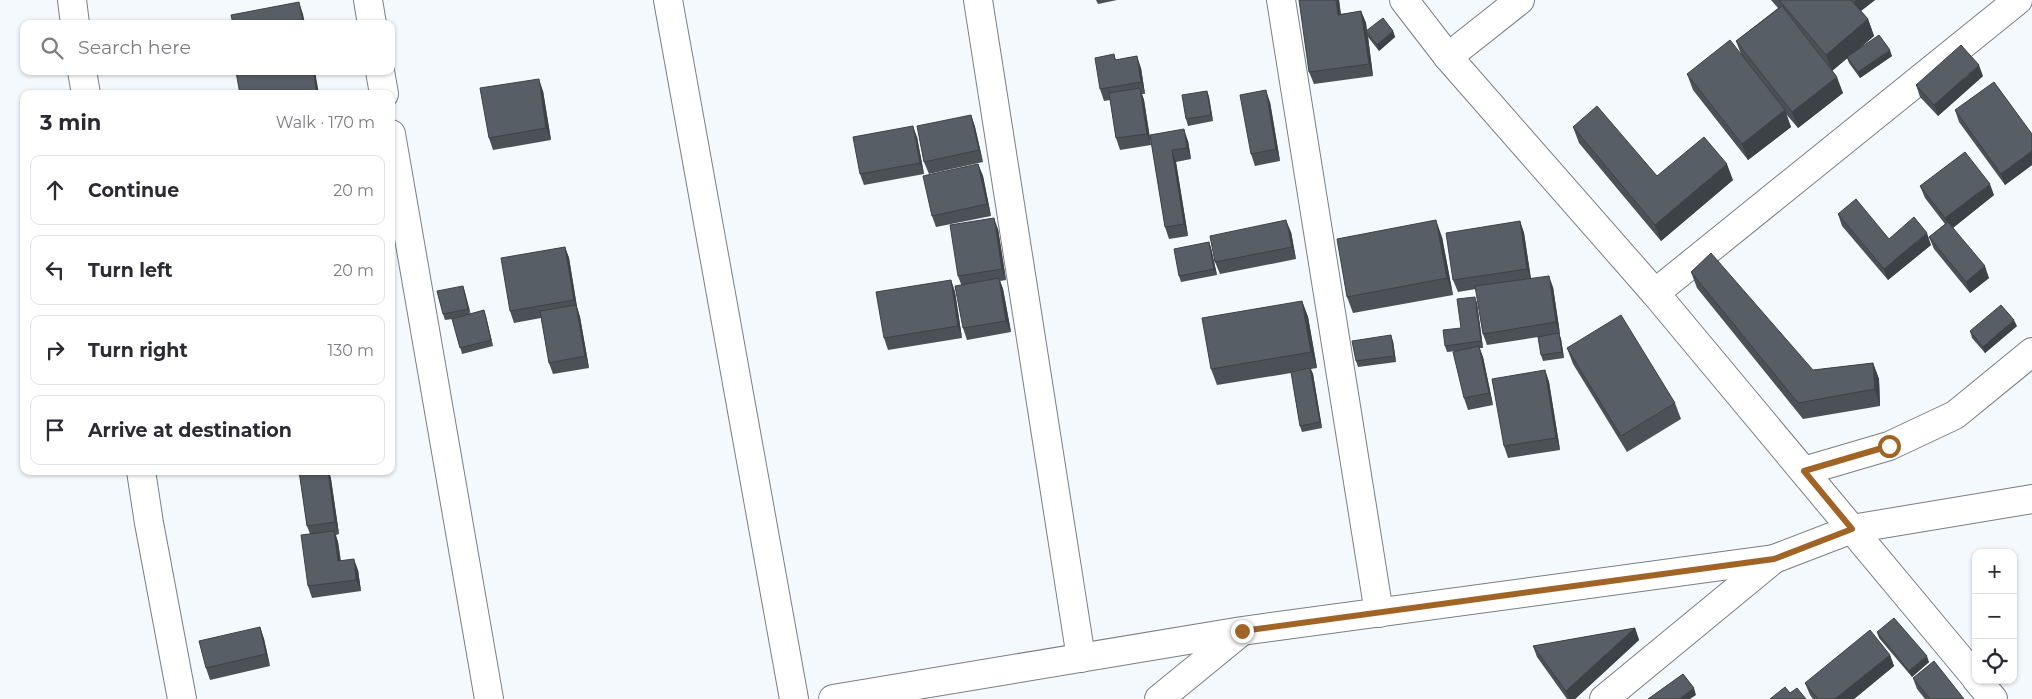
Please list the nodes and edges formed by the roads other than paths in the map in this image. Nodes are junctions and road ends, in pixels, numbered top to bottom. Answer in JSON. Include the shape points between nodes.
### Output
{"nodes":[{"id":1,"x":72,"y":0,"type":"edge"},
{"id":2,"x":368,"y":0,"type":"edge"},
{"id":3,"x":668,"y":0,"type":"edge"},
{"id":4,"x":978,"y":0,"type":"edge"},
{"id":5,"x":1281,"y":0,"type":"edge"},
{"id":6,"x":1404,"y":0,"type":"edge"},
{"id":7,"x":1520,"y":0,"type":"edge"},
{"id":8,"x":2018,"y":0,"type":"edge"},
{"id":9,"x":74,"y":20,"type":"edge"},
{"id":10,"x":371,"y":20,"type":"edge"},
{"id":11,"x":1448,"y":57,"type":"junction"},
{"id":12,"x":83,"y":75,"type":"edge"},
{"id":13,"x":381,"y":75,"type":"edge"},
{"id":14,"x":85,"y":90,"type":"edge"},
{"id":15,"x":383,"y":90,"type":"edge"},
{"id":16,"x":395,"y":157,"type":"edge"},
{"id":17,"x":1656,"y":293,"type":"junction"},
{"id":18,"x":2032,"y":352,"type":"edge"},
{"id":19,"x":1804,"y":471,"type":"junction"},
{"id":20,"x":142,"y":475,"type":"edge"},
{"id":21,"x":2032,"y":500,"type":"edge"},
{"id":22,"x":1852,"y":529,"type":"junction"},
{"id":23,"x":1774,"y":559,"type":"junction"},
{"id":24,"x":1379,"y":613,"type":"junction"},
{"id":25,"x":1242,"y":631,"type":"junction"},
{"id":26,"x":1081,"y":658,"type":"junction"},
{"id":27,"x":1972,"y":673,"type":"edge"},
{"id":28,"x":1981,"y":684,"type":"edge"},
{"id":29,"x":182,"y":699,"type":"edge"},
{"id":30,"x":489,"y":699,"type":"edge"},
{"id":31,"x":794,"y":699,"type":"edge"},
{"id":32,"x":833,"y":699,"type":"edge"},
{"id":33,"x":1159,"y":699,"type":"edge"},
{"id":34,"x":1604,"y":699,"type":"edge"},
{"id":35,"x":1993,"y":699,"type":"edge"}],
"edges":[{"from":1,"to":9,"type":"street"},
{"from":2,"to":10,"type":"street"},
{"from":3,"to":31,"type":"street"},
{"from":4,"to":26,"type":"street"},
{"from":5,"to":24,"type":"street"},
{"from":6,"to":11,"type":"street"},
{"from":7,"to":11,"type":"street"},
{"from":8,"to":17,"type":"street"},
{"from":11,"to":17,"type":"street"},
{"from":12,"to":14,"type":"street"},
{"from":13,"to":15,"type":"street"},
{"from":16,"to":30,"type":"street"},
{"from":17,"to":19,"type":"street"},
{"from":18,"to":19,"type":"street","via":[[1955,415],[1889,446]]},
{"from":19,"to":22,"type":"street"},
{"from":20,"to":29,"type":"street"},
{"from":21,"to":22,"type":"street"},
{"from":22,"to":23,"type":"street"},
{"from":22,"to":27,"type":"street"},
{"from":23,"to":24,"type":"street"},
{"from":23,"to":34,"type":"street"},
{"from":24,"to":25,"type":"street"},
{"from":25,"to":26,"type":"street"},
{"from":25,"to":33,"type":"street"},
{"from":26,"to":32,"type":"street"},
{"from":28,"to":35,"type":"street"}]}
